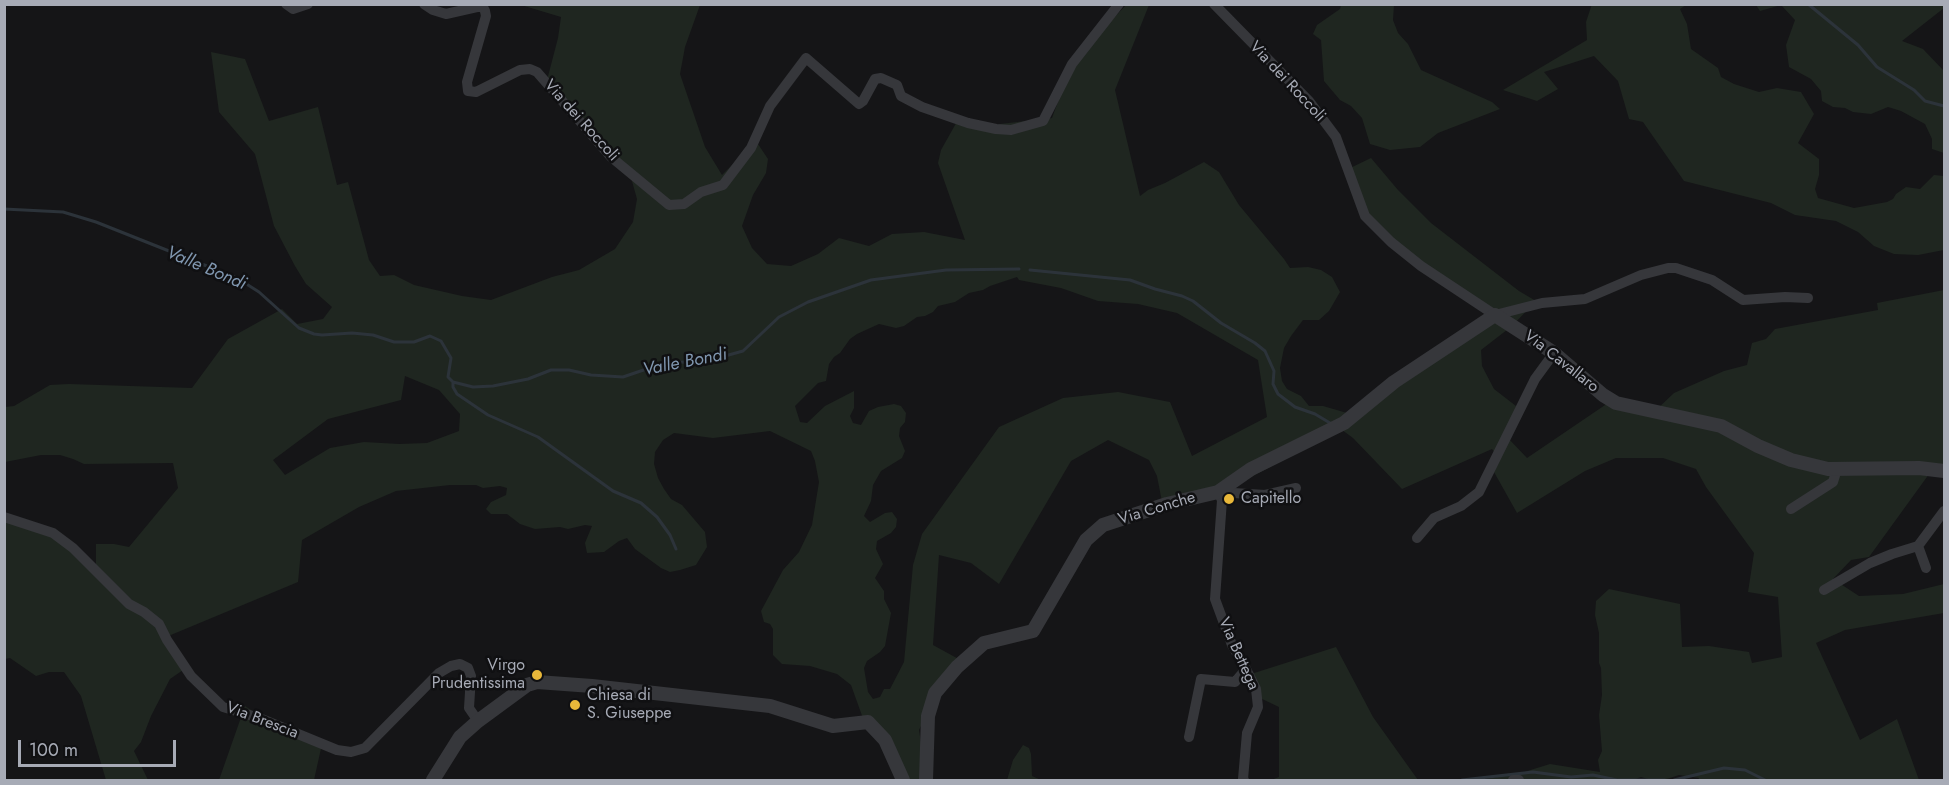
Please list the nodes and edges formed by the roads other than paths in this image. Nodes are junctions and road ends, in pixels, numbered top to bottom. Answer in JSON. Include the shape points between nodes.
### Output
{"nodes":[{"id":1,"x":286,"y":4,"type":"edge"},
{"id":2,"x":308,"y":4,"type":"edge"},
{"id":3,"x":424,"y":4,"type":"edge"},
{"id":4,"x":1119,"y":4,"type":"edge"},
{"id":5,"x":1214,"y":4,"type":"edge"},
{"id":6,"x":1808,"y":298,"type":"dead end"},
{"id":7,"x":1495,"y":315,"type":"junction"},
{"id":8,"x":1554,"y":353,"type":"junction"},
{"id":9,"x":1837,"y":469,"type":"junction"},
{"id":10,"x":1944,"y":471,"type":"edge"},
{"id":11,"x":1296,"y":488,"type":"dead end"},
{"id":12,"x":1218,"y":492,"type":"junction"},
{"id":13,"x":1791,"y":509,"type":"dead end"},
{"id":14,"x":1944,"y":511,"type":"edge"},
{"id":15,"x":4,"y":517,"type":"edge"},
{"id":16,"x":1417,"y":538,"type":"dead end"},
{"id":17,"x":1918,"y":546,"type":"junction"},
{"id":18,"x":1926,"y":568,"type":"dead end"},
{"id":19,"x":1824,"y":590,"type":"dead end"},
{"id":20,"x":1246,"y":669,"type":"junction"},
{"id":21,"x":478,"y":721,"type":"junction"},
{"id":22,"x":1189,"y":737,"type":"dead end"},
{"id":23,"x":433,"y":780,"type":"edge"},
{"id":24,"x":903,"y":780,"type":"edge"},
{"id":25,"x":926,"y":780,"type":"edge"},
{"id":26,"x":1244,"y":780,"type":"edge"},
{"id":27,"x":1514,"y":780,"type":"edge"},
{"id":28,"x":1519,"y":780,"type":"edge"}],
"edges":[{"from":1,"to":2,"type":"street","via":[[293,9]]},
{"from":3,"to":4,"type":"street","name":"Via dei Roccoli","via":[[446,14],[483,7],[486,16],[468,90],[476,92],[520,70],[537,72],[611,157],[669,205],[684,204],[701,192],[723,185],[752,148],[770,106],[806,58],[859,104],[875,79],[880,78],[897,85],[901,96],[922,107],[968,123],[1011,130],[1043,122],[1072,64]]},
{"from":5,"to":7,"type":"street","name":"Via dei Roccoli","via":[[1310,101],[1336,137],[1365,216],[1421,266]]},
{"from":6,"to":7,"type":"street","name":"Via Cavallaro","via":[[1743,300],[1712,280],[1668,268],[1585,299],[1542,303]]},
{"from":7,"to":8,"type":"street","name":"Via Cavallaro"},
{"from":7,"to":12,"type":"street","name":"Via Conche","via":[[1394,382],[1344,423],[1251,469]]},
{"from":8,"to":9,"type":"street","name":"Via Cavallaro","via":[[1616,403],[1721,426],[1791,460]]},
{"from":8,"to":16,"type":"street","via":[[1535,379],[1479,492],[1461,506],[1434,518]]},
{"from":9,"to":10,"type":"street","name":"Via Cavallaro"},
{"from":9,"to":13,"type":"street","via":[[1833,482]]},
{"from":11,"to":12,"type":"street","via":[[1265,495]]},
{"from":12,"to":20,"type":"street","name":"Via Bettega","via":[[1222,500],[1215,599],[1232,645]]},
{"from":12,"to":25,"type":"street","name":"Via Conche","via":[[1103,525],[1086,540],[1033,631],[984,643],[957,667],[935,693],[928,716]]},
{"from":14,"to":17,"type":"street"},
{"from":15,"to":21,"type":"street","name":"Via Brescia","via":[[53,533],[73,548],[129,604],[159,624],[191,676],[223,707],[351,752],[365,748],[439,673],[460,664],[468,668],[471,676],[468,703]]},
{"from":17,"to":18,"type":"street"},
{"from":17,"to":19,"type":"street","via":[[1870,563]]},
{"from":20,"to":22,"type":"street","via":[[1235,682],[1201,679]]},
{"from":20,"to":26,"type":"street","name":"Via Bettega","via":[[1256,689],[1258,706],[1247,733]]},
{"from":21,"to":23,"type":"street","via":[[460,737]]},
{"from":21,"to":24,"type":"street","via":[[527,685],[537,682],[770,706],[833,726],[868,722],[885,740]]},
{"from":27,"to":28,"type":"street"}]}
